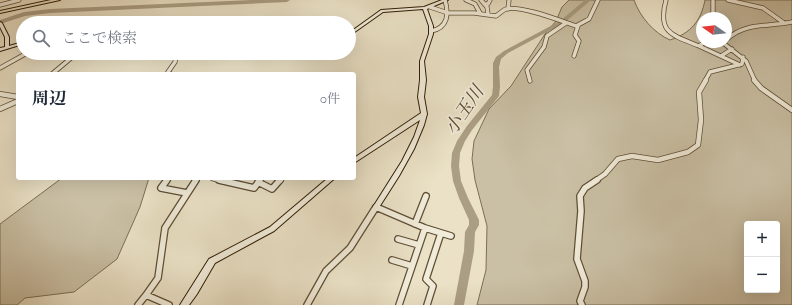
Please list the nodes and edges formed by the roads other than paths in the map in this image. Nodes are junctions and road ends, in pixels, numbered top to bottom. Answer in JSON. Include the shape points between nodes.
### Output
{"nodes":[{"id":1,"x":19,"y":0,"type":"edge"},
{"id":2,"x":58,"y":0,"type":"edge"},
{"id":3,"x":446,"y":0,"type":"edge"},
{"id":4,"x":466,"y":0,"type":"edge"},
{"id":5,"x":481,"y":0,"type":"edge"},
{"id":6,"x":490,"y":0,"type":"edge"},
{"id":7,"x":509,"y":0,"type":"edge"},
{"id":8,"x":598,"y":0,"type":"edge"},
{"id":9,"x":666,"y":0,"type":"edge"},
{"id":10,"x":707,"y":0,"type":"edge"},
{"id":11,"x":728,"y":0,"type":"edge"},
{"id":12,"x":713,"y":1,"type":"edge"},
{"id":13,"x":485,"y":4,"type":"junction"},
{"id":14,"x":0,"y":5,"type":"edge"},
{"id":15,"x":428,"y":8,"type":"junction"},
{"id":16,"x":508,"y":9,"type":"junction"},
{"id":17,"x":0,"y":12,"type":"edge"},
{"id":18,"x":480,"y":12,"type":"junction"},
{"id":19,"x":712,"y":12,"type":"edge"},
{"id":20,"x":448,"y":13,"type":"junction"},
{"id":21,"x":488,"y":14,"type":"junction"},
{"id":22,"x":792,"y":22,"type":"edge"},
{"id":23,"x":0,"y":23,"type":"edge"},
{"id":24,"x":565,"y":23,"type":"junction"},
{"id":25,"x":784,"y":23,"type":"junction"},
{"id":26,"x":578,"y":26,"type":"junction"},
{"id":27,"x":356,"y":30,"type":"edge"},
{"id":28,"x":431,"y":31,"type":"junction"},
{"id":29,"x":732,"y":34,"type":"edge"},
{"id":30,"x":16,"y":45,"type":"edge"},
{"id":31,"x":696,"y":45,"type":"edge"},
{"id":32,"x":7,"y":48,"type":"junction"},
{"id":33,"x":703,"y":48,"type":"edge"},
{"id":34,"x":732,"y":49,"type":"joint"},
{"id":35,"x":0,"y":50,"type":"edge"},
{"id":36,"x":574,"y":56,"type":"dead end"},
{"id":37,"x":721,"y":56,"type":"junction"},
{"id":38,"x":743,"y":57,"type":"junction"},
{"id":39,"x":16,"y":59,"type":"edge"},
{"id":40,"x":69,"y":60,"type":"edge"},
{"id":41,"x":175,"y":60,"type":"edge"},
{"id":42,"x":740,"y":65,"type":"junction"},
{"id":43,"x":0,"y":68,"type":"edge"},
{"id":44,"x":54,"y":72,"type":"edge"},
{"id":45,"x":168,"y":72,"type":"edge"},
{"id":46,"x":530,"y":81,"type":"dead end"},
{"id":47,"x":0,"y":94,"type":"edge"},
{"id":48,"x":16,"y":97,"type":"edge"},
{"id":49,"x":16,"y":102,"type":"edge"},
{"id":50,"x":0,"y":109,"type":"edge"},
{"id":51,"x":792,"y":110,"type":"edge"},
{"id":52,"x":424,"y":114,"type":"junction"},
{"id":53,"x":356,"y":160,"type":"edge"},
{"id":54,"x":166,"y":180,"type":"edge"},
{"id":55,"x":196,"y":180,"type":"edge"},
{"id":56,"x":232,"y":180,"type":"edge"},
{"id":57,"x":260,"y":180,"type":"edge"},
{"id":58,"x":280,"y":180,"type":"edge"},
{"id":59,"x":330,"y":180,"type":"edge"},
{"id":60,"x":187,"y":192,"type":"junction"},
{"id":61,"x":426,"y":196,"type":"dead end"},
{"id":62,"x":376,"y":207,"type":"junction"},
{"id":63,"x":414,"y":224,"type":"junction"},
{"id":64,"x":425,"y":228,"type":"junction"},
{"id":65,"x":441,"y":233,"type":"junction"},
{"id":66,"x":451,"y":236,"type":"dead end"},
{"id":67,"x":398,"y":239,"type":"dead end"},
{"id":68,"x":419,"y":245,"type":"junction"},
{"id":69,"x":392,"y":260,"type":"dead end"},
{"id":70,"x":412,"y":266,"type":"junction"},
{"id":71,"x":146,"y":295,"type":"junction"},
{"id":72,"x":138,"y":305,"type":"edge"},
{"id":73,"x":169,"y":305,"type":"edge"},
{"id":74,"x":184,"y":305,"type":"edge"},
{"id":75,"x":307,"y":305,"type":"edge"},
{"id":76,"x":399,"y":305,"type":"edge"},
{"id":77,"x":428,"y":305,"type":"edge"},
{"id":78,"x":582,"y":305,"type":"edge"}],
"edges":[{"from":1,"to":14,"type":"street"},
{"from":2,"to":17,"type":"main road"},
{"from":3,"to":15,"type":"street"},
{"from":3,"to":20,"type":"street"},
{"from":4,"to":18,"type":"street","via":[[475,4]]},
{"from":5,"to":13,"type":"street"},
{"from":6,"to":13,"type":"street"},
{"from":7,"to":16,"type":"street"},
{"from":8,"to":26,"type":"street","via":[[589,19]]},
{"from":9,"to":31,"type":"street","via":[[662,16],[665,28]]},
{"from":10,"to":12,"type":"street"},
{"from":11,"to":25,"type":"street","via":[[766,9]]},
{"from":12,"to":19,"type":"street"},
{"from":13,"to":21,"type":"street"},
{"from":15,"to":20,"type":"street"},
{"from":15,"to":27,"type":"street","via":[[382,11]]},
{"from":15,"to":28,"type":"street"},
{"from":16,"to":21,"type":"street","via":[[499,16]]},
{"from":16,"to":24,"type":"street","via":[[540,13]]},
{"from":18,"to":20,"type":"street"},
{"from":18,"to":21,"type":"street"},
{"from":20,"to":28,"type":"street","via":[[443,29]]},
{"from":22,"to":25,"type":"street"},
{"from":23,"to":32,"type":"street"},
{"from":24,"to":26,"type":"street"},
{"from":24,"to":46,"type":"street","via":[[547,36],[544,47],[527,70]]},
{"from":25,"to":29,"type":"street","via":[[747,27]]},
{"from":26,"to":36,"type":"street","via":[[575,35],[579,41]]},
{"from":28,"to":52,"type":"street","via":[[422,61],[421,98]]},
{"from":30,"to":32,"type":"street"},
{"from":32,"to":35,"type":"street"},
{"from":33,"to":37,"type":"street"},
{"from":34,"to":37,"type":"street"},
{"from":34,"to":38,"type":"street"},
{"from":37,"to":42,"type":"street"},
{"from":38,"to":42,"type":"street"},
{"from":38,"to":51,"type":"street","via":[[756,83]]},
{"from":39,"to":43,"type":"street"},
{"from":40,"to":44,"type":"street"},
{"from":41,"to":45,"type":"street"},
{"from":42,"to":78,"type":"street","via":[[712,71],[701,86],[698,145],[688,152],[658,160],[632,156],[618,159],[580,196],[577,259],[585,281],[580,302]]},
{"from":47,"to":48,"type":"street"},
{"from":49,"to":50,"type":"street"},
{"from":52,"to":53,"type":"street"},
{"from":52,"to":62,"type":"street","via":[[407,154]]},
{"from":54,"to":60,"type":"street","via":[[160,188]]},
{"from":55,"to":60,"type":"street"},
{"from":56,"to":57,"type":"street","via":[[254,188]]},
{"from":57,"to":58,"type":"street","via":[[272,189]]},
{"from":59,"to":74,"type":"street","via":[[272,229],[212,260]]},
{"from":60,"to":71,"type":"street","via":[[165,228],[158,278]]},
{"from":61,"to":63,"type":"street"},
{"from":62,"to":63,"type":"street"},
{"from":62,"to":75,"type":"street","via":[[350,248],[326,271]]},
{"from":63,"to":64,"type":"street"},
{"from":64,"to":65,"type":"street"},
{"from":64,"to":68,"type":"street"},
{"from":65,"to":66,"type":"street"},
{"from":65,"to":77,"type":"street","via":[[426,279],[433,286]]},
{"from":67,"to":68,"type":"street"},
{"from":68,"to":70,"type":"street"},
{"from":69,"to":70,"type":"street"},
{"from":70,"to":76,"type":"street"},
{"from":71,"to":72,"type":"street"},
{"from":71,"to":73,"type":"street"}]}
